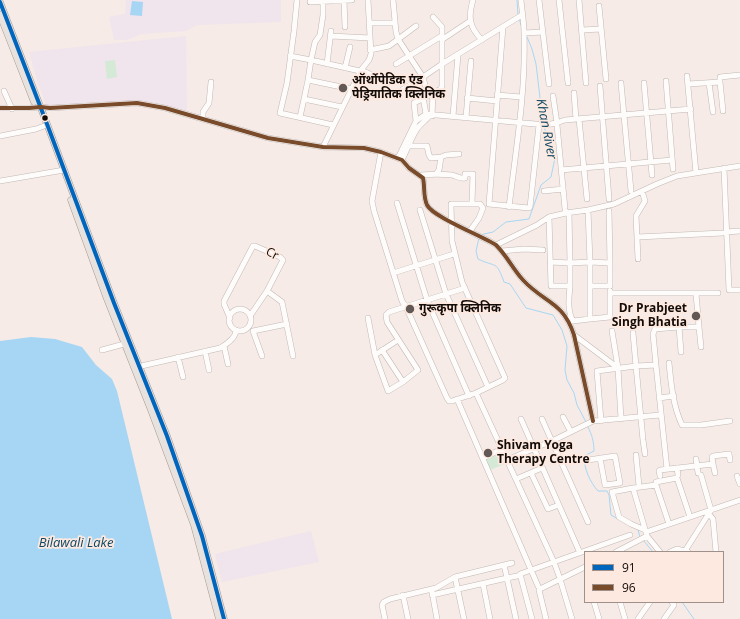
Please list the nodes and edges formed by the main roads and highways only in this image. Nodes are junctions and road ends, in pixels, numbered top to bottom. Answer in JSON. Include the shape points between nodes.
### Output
{"nodes":[{"id":1,"x":0,"y":5,"type":"edge"},
{"id":2,"x":0,"y":15,"type":"edge"},
{"id":3,"x":39,"y":107,"type":"junction"},
{"id":4,"x":62,"y":170,"type":"junction"},
{"id":5,"x":136,"y":367,"type":"junction"},
{"id":6,"x":219,"y":619,"type":"edge"},
{"id":7,"x":224,"y":619,"type":"edge"}],
"edges":[{"from":1,"to":3,"type":"main road"},
{"from":2,"to":3,"type":"main road"},
{"from":3,"to":4,"type":"main road"},
{"from":3,"to":4,"type":"main road"},
{"from":4,"to":5,"type":"main road"},
{"from":4,"to":5,"type":"main road","via":[[107,299],[124,344]]},
{"from":5,"to":6,"type":"main road","via":[[194,525]]},
{"from":5,"to":7,"type":"main road","via":[[166,436],[197,520]]}]}
